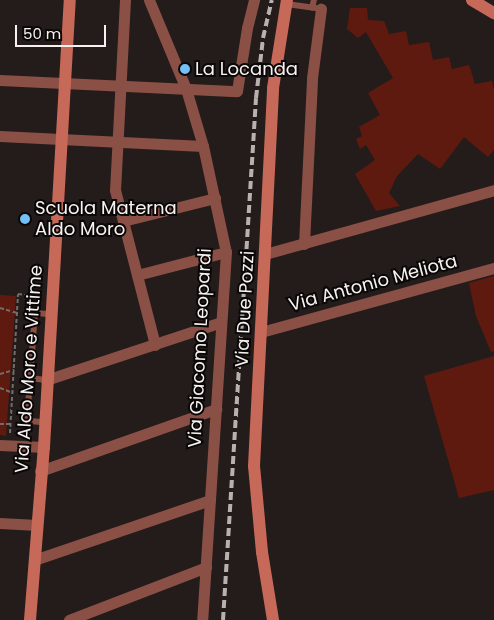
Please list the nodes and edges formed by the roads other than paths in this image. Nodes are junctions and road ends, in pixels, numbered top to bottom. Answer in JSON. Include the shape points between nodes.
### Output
{"nodes":[{"id":1,"x":70,"y":0,"type":"edge"},
{"id":2,"x":125,"y":0,"type":"edge"},
{"id":3,"x":150,"y":0,"type":"edge"},
{"id":4,"x":254,"y":0,"type":"edge"},
{"id":5,"x":472,"y":0,"type":"edge"},
{"id":6,"x":287,"y":2,"type":"edge"},
{"id":7,"x":316,"y":6,"type":"edge"},
{"id":8,"x":494,"y":13,"type":"edge"},
{"id":9,"x":0,"y":80,"type":"edge"},
{"id":10,"x":65,"y":84,"type":"junction"},
{"id":11,"x":120,"y":86,"type":"junction"},
{"id":12,"x":186,"y":89,"type":"junction"},
{"id":13,"x":0,"y":136,"type":"edge"},
{"id":14,"x":61,"y":139,"type":"junction"},
{"id":15,"x":117,"y":142,"type":"junction"},
{"id":16,"x":204,"y":146,"type":"junction"},
{"id":17,"x":494,"y":190,"type":"edge"},
{"id":18,"x":215,"y":198,"type":"junction"},
{"id":19,"x":123,"y":221,"type":"junction"},
{"id":20,"x":304,"y":244,"type":"junction"},
{"id":21,"x":226,"y":252,"type":"junction"},
{"id":22,"x":265,"y":254,"type":"junction"},
{"id":23,"x":494,"y":268,"type":"edge"},
{"id":24,"x":137,"y":275,"type":"junction"},
{"id":25,"x":52,"y":314,"type":"junction"},
{"id":26,"x":221,"y":322,"type":"junction"},
{"id":27,"x":261,"y":332,"type":"junction"},
{"id":28,"x":155,"y":345,"type":"junction"},
{"id":29,"x":30,"y":378,"type":"junction"},
{"id":30,"x":46,"y":380,"type":"junction"},
{"id":31,"x":216,"y":409,"type":"junction"},
{"id":32,"x":45,"y":423,"type":"junction"},
{"id":33,"x":0,"y":445,"type":"edge"},
{"id":34,"x":44,"y":447,"type":"junction"},
{"id":35,"x":40,"y":471,"type":"junction"},
{"id":36,"x":210,"y":500,"type":"junction"},
{"id":37,"x":0,"y":523,"type":"edge"},
{"id":38,"x":36,"y":525,"type":"junction"},
{"id":39,"x":34,"y":560,"type":"junction"},
{"id":40,"x":206,"y":567,"type":"junction"},
{"id":41,"x":30,"y":620,"type":"edge"},
{"id":42,"x":69,"y":620,"type":"edge"},
{"id":43,"x":202,"y":620,"type":"edge"},
{"id":44,"x":273,"y":620,"type":"edge"}],
"edges":[{"from":1,"to":10,"type":"street","name":"Via Aldo Moro e Vittime"},
{"from":2,"to":11,"type":"street"},
{"from":3,"to":12,"type":"street","name":"Via Giacomo Leopardi"},
{"from":4,"to":12,"type":"street","via":[[237,91]]},
{"from":5,"to":8,"type":"street"},
{"from":6,"to":7,"type":"lane"},
{"from":6,"to":22,"type":"street","name":"Via Due Pozzi","via":[[273,88]]},
{"from":7,"to":20,"type":"street"},
{"from":9,"to":10,"type":"street"},
{"from":10,"to":11,"type":"street"},
{"from":10,"to":14,"type":"street","name":"Via Aldo Moro e Vittime"},
{"from":11,"to":12,"type":"street"},
{"from":11,"to":15,"type":"street"},
{"from":12,"to":16,"type":"street","name":"Via Giacomo Leopardi"},
{"from":13,"to":14,"type":"street"},
{"from":14,"to":15,"type":"street"},
{"from":14,"to":25,"type":"street","name":"Via Aldo Moro e Vittime"},
{"from":15,"to":16,"type":"street"},
{"from":15,"to":19,"type":"street","via":[[115,190]]},
{"from":16,"to":18,"type":"street","name":"Via Giacomo Leopardi"},
{"from":17,"to":20,"type":"street"},
{"from":18,"to":19,"type":"street"},
{"from":18,"to":21,"type":"street","name":"Via Giacomo Leopardi"},
{"from":19,"to":24,"type":"street"},
{"from":20,"to":22,"type":"street"},
{"from":21,"to":24,"type":"street"},
{"from":21,"to":26,"type":"street","name":"Via Giacomo Leopardi"},
{"from":22,"to":27,"type":"street","name":"Via Due Pozzi"},
{"from":23,"to":27,"type":"street","name":"Via Antonio Meliota"},
{"from":24,"to":28,"type":"street"},
{"from":25,"to":29,"type":"lane","via":[[34,313]]},
{"from":25,"to":30,"type":"street","name":"Via Aldo Moro e Vittime"},
{"from":26,"to":28,"type":"street"},
{"from":26,"to":31,"type":"street","name":"Via Giacomo Leopardi"},
{"from":27,"to":44,"type":"street","name":"Via Due Pozzi","via":[[254,480]]},
{"from":28,"to":30,"type":"street"},
{"from":29,"to":30,"type":"lane"},
{"from":29,"to":32,"type":"lane","via":[[27,422]]},
{"from":30,"to":32,"type":"street","name":"Via Aldo Moro e Vittime"},
{"from":31,"to":35,"type":"street"},
{"from":31,"to":36,"type":"street","name":"Via Giacomo Leopardi"},
{"from":32,"to":34,"type":"street","name":"Via Aldo Moro e Vittime"},
{"from":33,"to":34,"type":"street"},
{"from":34,"to":35,"type":"street","name":"Via Aldo Moro e Vittime"},
{"from":35,"to":38,"type":"street","name":"Via Aldo Moro e Vittime"},
{"from":36,"to":39,"type":"street"},
{"from":36,"to":40,"type":"street","name":"Via Giacomo Leopardi"},
{"from":37,"to":38,"type":"street"},
{"from":38,"to":39,"type":"street","name":"Via Aldo Moro e Vittime"},
{"from":39,"to":41,"type":"street","name":"Via Aldo Moro e Vittime"},
{"from":40,"to":42,"type":"street"},
{"from":40,"to":43,"type":"street","name":"Via Giacomo Leopardi"}]}
